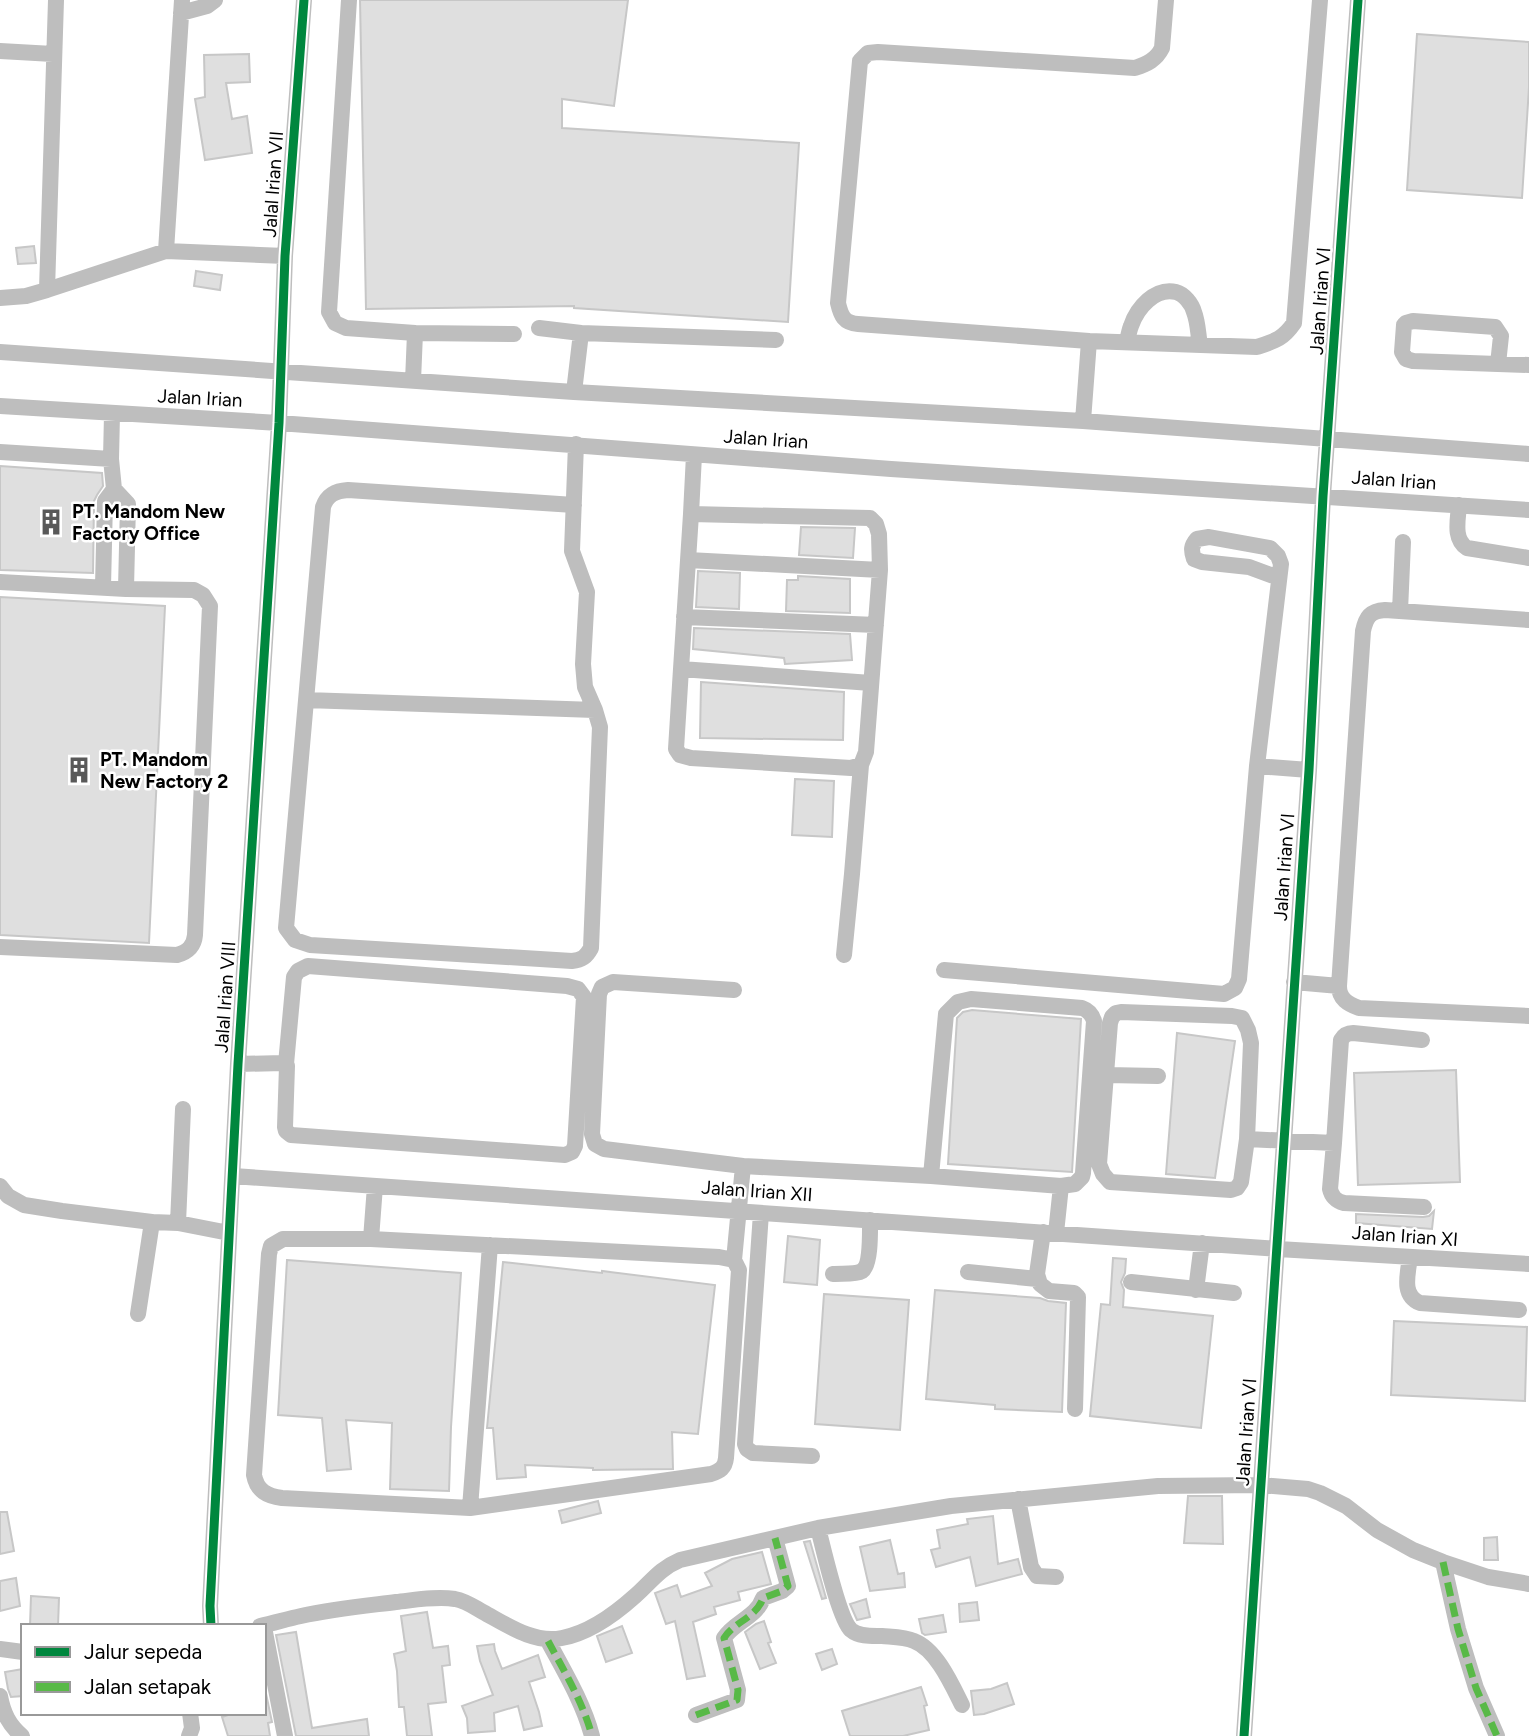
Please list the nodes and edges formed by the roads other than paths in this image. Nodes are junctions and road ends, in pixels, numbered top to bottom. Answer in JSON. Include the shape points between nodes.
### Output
{"nodes":[{"id":1,"x":56,"y":0,"type":"edge"},
{"id":2,"x":215,"y":0,"type":"edge"},
{"id":3,"x":304,"y":0,"type":"edge"},
{"id":4,"x":349,"y":0,"type":"edge"},
{"id":5,"x":1166,"y":0,"type":"edge"},
{"id":6,"x":1320,"y":0,"type":"edge"},
{"id":7,"x":1357,"y":0,"type":"edge"},
{"id":8,"x":182,"y":7,"type":"edge"},
{"id":9,"x":0,"y":51,"type":"edge"},
{"id":10,"x":53,"y":54,"type":"junction"},
{"id":11,"x":166,"y":251,"type":"junction"},
{"id":12,"x":285,"y":256,"type":"junction"},
{"id":13,"x":47,"y":290,"type":"junction"},
{"id":14,"x":0,"y":298,"type":"edge"},
{"id":15,"x":539,"y":328,"type":"dead end"},
{"id":16,"x":415,"y":333,"type":"junction"},
{"id":17,"x":581,"y":333,"type":"junction"},
{"id":18,"x":514,"y":334,"type":"dead end"},
{"id":19,"x":776,"y":340,"type":"dead end"},
{"id":20,"x":1089,"y":341,"type":"junction"},
{"id":21,"x":1127,"y":342,"type":"junction"},
{"id":22,"x":1200,"y":345,"type":"junction"},
{"id":23,"x":0,"y":352,"type":"edge"},
{"id":24,"x":1498,"y":364,"type":"junction"},
{"id":25,"x":1529,"y":365,"type":"edge"},
{"id":26,"x":280,"y":372,"type":"junction"},
{"id":27,"x":413,"y":381,"type":"junction"},
{"id":28,"x":574,"y":392,"type":"junction"},
{"id":29,"x":0,"y":406,"type":"edge"},
{"id":30,"x":112,"y":414,"type":"junction"},
{"id":31,"x":1083,"y":421,"type":"junction"},
{"id":32,"x":279,"y":423,"type":"junction"},
{"id":33,"x":1328,"y":439,"type":"junction"},
{"id":34,"x":576,"y":444,"type":"junction"},
{"id":35,"x":0,"y":452,"type":"edge"},
{"id":36,"x":1529,"y":454,"type":"edge"},
{"id":37,"x":694,"y":455,"type":"junction"},
{"id":38,"x":111,"y":458,"type":"junction"},
{"id":39,"x":114,"y":489,"type":"junction"},
{"id":40,"x":1323,"y":496,"type":"junction"},
{"id":41,"x":574,"y":505,"type":"junction"},
{"id":42,"x":1459,"y":505,"type":"junction"},
{"id":43,"x":1529,"y":510,"type":"edge"},
{"id":44,"x":691,"y":514,"type":"junction"},
{"id":45,"x":1403,"y":542,"type":"dead end"},
{"id":46,"x":1529,"y":558,"type":"edge"},
{"id":47,"x":688,"y":560,"type":"junction"},
{"id":48,"x":880,"y":570,"type":"junction"},
{"id":49,"x":1279,"y":578,"type":"junction"},
{"id":50,"x":0,"y":582,"type":"edge"},
{"id":51,"x":103,"y":587,"type":"junction"},
{"id":52,"x":126,"y":589,"type":"junction"},
{"id":53,"x":1400,"y":611,"type":"junction"},
{"id":54,"x":684,"y":617,"type":"junction"},
{"id":55,"x":1529,"y":620,"type":"edge"},
{"id":56,"x":876,"y":625,"type":"junction"},
{"id":57,"x":681,"y":668,"type":"junction"},
{"id":58,"x":871,"y":683,"type":"junction"},
{"id":59,"x":306,"y":700,"type":"junction"},
{"id":60,"x":595,"y":710,"type":"junction"},
{"id":61,"x":861,"y":765,"type":"junction"},
{"id":62,"x":1257,"y":766,"type":"junction"},
{"id":63,"x":1309,"y":770,"type":"junction"},
{"id":64,"x":0,"y":947,"type":"edge"},
{"id":65,"x":844,"y":955,"type":"dead end"},
{"id":66,"x":944,"y":970,"type":"dead end"},
{"id":67,"x":1294,"y":982,"type":"junction"},
{"id":68,"x":1339,"y":986,"type":"junction"},
{"id":69,"x":734,"y":990,"type":"dead end"},
{"id":70,"x":1529,"y":1017,"type":"edge"},
{"id":71,"x":1422,"y":1040,"type":"dead end"},
{"id":72,"x":238,"y":1064,"type":"junction"},
{"id":73,"x":286,"y":1064,"type":"junction"},
{"id":74,"x":1107,"y":1075,"type":"junction"},
{"id":75,"x":1158,"y":1076,"type":"dead end"},
{"id":76,"x":184,"y":1109,"type":"dead end"},
{"id":77,"x":1247,"y":1139,"type":"junction"},
{"id":78,"x":1283,"y":1141,"type":"junction"},
{"id":79,"x":1334,"y":1143,"type":"junction"},
{"id":80,"x":743,"y":1166,"type":"junction"},
{"id":81,"x":233,"y":1176,"type":"junction"},
{"id":82,"x":931,"y":1176,"type":"junction"},
{"id":83,"x":0,"y":1186,"type":"edge"},
{"id":84,"x":375,"y":1186,"type":"junction"},
{"id":85,"x":1061,"y":1186,"type":"junction"},
{"id":86,"x":1424,"y":1208,"type":"dead end"},
{"id":87,"x":738,"y":1211,"type":"junction"},
{"id":88,"x":761,"y":1213,"type":"junction"},
{"id":89,"x":870,"y":1220,"type":"junction"},
{"id":90,"x":152,"y":1222,"type":"junction"},
{"id":91,"x":178,"y":1223,"type":"junction"},
{"id":92,"x":229,"y":1233,"type":"junction"},
{"id":93,"x":1050,"y":1233,"type":"junction"},
{"id":94,"x":371,"y":1239,"type":"junction"},
{"id":95,"x":1202,"y":1243,"type":"junction"},
{"id":96,"x":490,"y":1245,"type":"junction"},
{"id":97,"x":1278,"y":1249,"type":"junction"},
{"id":98,"x":1410,"y":1257,"type":"junction"},
{"id":99,"x":734,"y":1260,"type":"junction"},
{"id":100,"x":1529,"y":1264,"type":"edge"},
{"id":101,"x":968,"y":1272,"type":"dead end"},
{"id":102,"x":833,"y":1274,"type":"dead end"},
{"id":103,"x":1037,"y":1279,"type":"junction"},
{"id":104,"x":1131,"y":1282,"type":"dead end"},
{"id":105,"x":1196,"y":1290,"type":"junction"},
{"id":106,"x":1234,"y":1293,"type":"dead end"},
{"id":107,"x":1519,"y":1310,"type":"dead end"},
{"id":108,"x":138,"y":1314,"type":"dead end"},
{"id":109,"x":1075,"y":1409,"type":"dead end"},
{"id":110,"x":812,"y":1456,"type":"dead end"},
{"id":111,"x":1260,"y":1485,"type":"junction"},
{"id":112,"x":1018,"y":1499,"type":"junction"},
{"id":113,"x":470,"y":1508,"type":"junction"},
{"id":114,"x":818,"y":1528,"type":"junction"},
{"id":115,"x":775,"y":1538,"type":"junction"},
{"id":116,"x":1443,"y":1562,"type":"junction"},
{"id":117,"x":1056,"y":1577,"type":"dead end"},
{"id":118,"x":1529,"y":1584,"type":"edge"},
{"id":119,"x":211,"y":1624,"type":"edge"},
{"id":120,"x":266,"y":1625,"type":"edge"},
{"id":121,"x":266,"y":1641,"type":"edge"},
{"id":122,"x":548,"y":1641,"type":"junction"},
{"id":123,"x":0,"y":1649,"type":"edge"},
{"id":124,"x":21,"y":1652,"type":"edge"},
{"id":125,"x":0,"y":1696,"type":"edge"},
{"id":126,"x":962,"y":1705,"type":"dead end"},
{"id":127,"x":190,"y":1715,"type":"edge"},
{"id":128,"x":696,"y":1715,"type":"dead end"},
{"id":129,"x":22,"y":1736,"type":"edge"},
{"id":130,"x":189,"y":1736,"type":"edge"},
{"id":131,"x":285,"y":1736,"type":"edge"},
{"id":132,"x":592,"y":1736,"type":"edge"},
{"id":133,"x":1244,"y":1736,"type":"edge"},
{"id":134,"x":1497,"y":1736,"type":"edge"}],
"edges":[{"from":1,"to":10,"type":"street"},
{"from":2,"to":8,"type":"street","via":[[207,6]]},
{"from":3,"to":12,"type":"street","name":"Jalal Irian VII"},
{"from":4,"to":16,"type":"street","via":[[329,312],[335,323],[345,328]]},
{"from":5,"to":20,"type":"street","via":[[1159,55],[1135,68],[878,51],[860,61],[838,297],[845,321]]},
{"from":6,"to":22,"type":"street","via":[[1294,323],[1278,340],[1256,347]]},
{"from":7,"to":33,"type":"street","name":"Jalan Irian VI"},
{"from":8,"to":11,"type":"street"},
{"from":9,"to":10,"type":"street"},
{"from":10,"to":13,"type":"street"},
{"from":11,"to":12,"type":"street"},
{"from":11,"to":13,"type":"street"},
{"from":12,"to":26,"type":"street","name":"Jalal Irian VII"},
{"from":13,"to":14,"type":"street"},
{"from":15,"to":17,"type":"street"},
{"from":16,"to":18,"type":"street"},
{"from":16,"to":27,"type":"street"},
{"from":17,"to":19,"type":"street"},
{"from":17,"to":28,"type":"street"},
{"from":20,"to":21,"type":"street"},
{"from":20,"to":31,"type":"street"},
{"from":21,"to":22,"type":"street"},
{"from":21,"to":22,"type":"street","via":[[1131,325],[1151,297],[1172,291],[1180,293],[1194,311]]},
{"from":23,"to":26,"type":"street","name":"Jalan Irian"},
{"from":24,"to":24,"type":"street","via":[[1410,361],[1402,352],[1404,325],[1413,321],[1495,327],[1501,336]]},
{"from":24,"to":25,"type":"street"},
{"from":26,"to":27,"type":"street","name":"Jalan Irian"},
{"from":26,"to":32,"type":"street","name":"Jalal Irian VIII"},
{"from":27,"to":28,"type":"street","name":"Jalan Irian"},
{"from":28,"to":31,"type":"street","name":"Jalan Irian"},
{"from":29,"to":30,"type":"street","name":"Jalan Irian"},
{"from":30,"to":32,"type":"street","name":"Jalan Irian"},
{"from":30,"to":38,"type":"street"},
{"from":31,"to":33,"type":"street","name":"Jalan Irian"},
{"from":32,"to":34,"type":"street","name":"Jalan Irian"},
{"from":32,"to":72,"type":"street","name":"Jalal Irian VIII"},
{"from":33,"to":36,"type":"street","name":"Jalan Irian"},
{"from":33,"to":40,"type":"street","name":"Jalan Irian VI"},
{"from":34,"to":37,"type":"street","name":"Jalan Irian"},
{"from":34,"to":41,"type":"street"},
{"from":35,"to":38,"type":"street"},
{"from":37,"to":40,"type":"street","name":"Jalan Irian"},
{"from":37,"to":44,"type":"street"},
{"from":38,"to":39,"type":"street"},
{"from":39,"to":51,"type":"street","via":[[104,501]]},
{"from":39,"to":52,"type":"street","via":[[128,504]]},
{"from":40,"to":42,"type":"street","name":"Jalan Irian"},
{"from":40,"to":63,"type":"street","name":"Jalan Irian VI"},
{"from":41,"to":59,"type":"street","via":[[348,490],[332,494],[323,508]]},
{"from":41,"to":60,"type":"street","via":[[572,551],[587,592],[585,687]]},
{"from":42,"to":43,"type":"street","name":"Jalan Irian"},
{"from":42,"to":46,"type":"street","via":[[1462,545]]},
{"from":44,"to":47,"type":"street"},
{"from":44,"to":48,"type":"street","via":[[870,519],[879,534]]},
{"from":45,"to":53,"type":"street"},
{"from":47,"to":48,"type":"street"},
{"from":47,"to":54,"type":"street"},
{"from":48,"to":56,"type":"street"},
{"from":49,"to":49,"type":"street","via":[[1194,559],[1192,545],[1209,537],[1270,548],[1281,564]]},
{"from":49,"to":62,"type":"street"},
{"from":50,"to":51,"type":"street"},
{"from":51,"to":52,"type":"street"},
{"from":52,"to":64,"type":"street","via":[[194,590],[211,606],[195,941],[177,955]]},
{"from":53,"to":55,"type":"street"},
{"from":53,"to":68,"type":"street","via":[[1373,612],[1363,631]]},
{"from":54,"to":56,"type":"street"},
{"from":54,"to":57,"type":"street"},
{"from":56,"to":58,"type":"street"},
{"from":57,"to":58,"type":"street"},
{"from":57,"to":61,"type":"street","via":[[676,749],[680,755],[851,768]]},
{"from":58,"to":61,"type":"street"},
{"from":59,"to":60,"type":"street"},
{"from":59,"to":60,"type":"street","via":[[286,928],[295,940],[572,961],[587,956],[590,948],[600,727]]},
{"from":61,"to":65,"type":"street"},
{"from":62,"to":63,"type":"street"},
{"from":62,"to":66,"type":"street","via":[[1235,988],[1224,994]]},
{"from":63,"to":67,"type":"street","name":"Jalan Irian VI"},
{"from":67,"to":68,"type":"street"},
{"from":67,"to":78,"type":"street","name":"Jalan Irian VI"},
{"from":68,"to":70,"type":"street","via":[[1340,995],[1359,1008]]},
{"from":69,"to":80,"type":"street","via":[[613,982],[602,987],[592,1134],[595,1144],[604,1149]]},
{"from":71,"to":79,"type":"street","via":[[1353,1033],[1342,1037]]},
{"from":72,"to":73,"type":"street"},
{"from":72,"to":81,"type":"street","name":"Jalal Irian VIII"},
{"from":73,"to":73,"type":"street","via":[[285,1128],[291,1135],[565,1155],[575,1146],[584,997],[567,986],[308,966],[294,977]]},
{"from":74,"to":75,"type":"street"},
{"from":74,"to":77,"type":"street","via":[[1099,1164],[1110,1182],[1234,1189],[1241,1182]]},
{"from":74,"to":77,"type":"street","via":[[1110,1023],[1116,1013],[1241,1018],[1251,1043]]},
{"from":76,"to":91,"type":"street"},
{"from":77,"to":78,"type":"street"},
{"from":78,"to":79,"type":"street"},
{"from":78,"to":97,"type":"street","name":"Jalan Irian VI"},
{"from":79,"to":86,"type":"street","via":[[1330,1189],[1337,1200]]},
{"from":80,"to":82,"type":"street"},
{"from":80,"to":87,"type":"street"},
{"from":81,"to":84,"type":"street","name":"Jalan Irian XII"},
{"from":81,"to":92,"type":"street","name":"Jalal Irian VIII"},
{"from":82,"to":85,"type":"street"},
{"from":82,"to":85,"type":"street","via":[[946,1014],[958,1002],[971,999],[1082,1008],[1092,1016],[1083,1173],[1075,1184]]},
{"from":83,"to":90,"type":"street","via":[[24,1205]]},
{"from":84,"to":87,"type":"street","name":"Jalan Irian XII"},
{"from":84,"to":94,"type":"street"},
{"from":85,"to":93,"type":"street"},
{"from":87,"to":88,"type":"street","name":"Jalan Irian XII"},
{"from":87,"to":99,"type":"street"},
{"from":88,"to":89,"type":"street","name":"Jalan Irian XII"},
{"from":88,"to":110,"type":"street","via":[[745,1444],[753,1453]]},
{"from":89,"to":93,"type":"street","name":"Jalan Irian XII"},
{"from":89,"to":102,"type":"street","via":[[865,1267]]},
{"from":90,"to":91,"type":"street"},
{"from":90,"to":108,"type":"street"},
{"from":91,"to":92,"type":"street"},
{"from":92,"to":119,"type":"street","name":"Jalal Irian VIII"},
{"from":93,"to":95,"type":"street","name":"Jalan Irian XII"},
{"from":93,"to":103,"type":"street"},
{"from":94,"to":96,"type":"street"},
{"from":94,"to":113,"type":"street","via":[[283,1239],[271,1246],[255,1481],[265,1494],[282,1498]]},
{"from":95,"to":97,"type":"street","name":"Jalan Irian XII"},
{"from":95,"to":105,"type":"street"},
{"from":96,"to":99,"type":"street"},
{"from":96,"to":113,"type":"street"},
{"from":97,"to":98,"type":"street","name":"Jalan Irian XI"},
{"from":97,"to":111,"type":"street","name":"Jalan Irian VI"},
{"from":98,"to":100,"type":"street","name":"Jalan Irian XI"},
{"from":98,"to":107,"type":"street","via":[[1408,1292],[1414,1301]]},
{"from":99,"to":113,"type":"street","via":[[739,1270],[726,1458],[720,1471]]},
{"from":101,"to":103,"type":"street"},
{"from":103,"to":109,"type":"street","via":[[1046,1290],[1078,1297]]},
{"from":104,"to":105,"type":"street"},
{"from":105,"to":106,"type":"street"},
{"from":111,"to":112,"type":"street","via":[[1158,1486]]},
{"from":111,"to":116,"type":"street","via":[[1320,1493],[1377,1530]]},
{"from":111,"to":133,"type":"street","name":"Jalan Irian VI"},
{"from":112,"to":114,"type":"street"},
{"from":112,"to":117,"type":"street","via":[[1031,1567],[1037,1576]]},
{"from":114,"to":115,"type":"street"},
{"from":114,"to":126,"type":"street","via":[[841,1612],[852,1631],[917,1642],[941,1667]]},
{"from":115,"to":122,"type":"street","via":[[673,1563],[592,1627]]},
{"from":115,"to":128,"type":"street","via":[[788,1586],[763,1598],[760,1607],[724,1638],[737,1700]]},
{"from":116,"to":118,"type":"street"},
{"from":116,"to":134,"type":"street","via":[[1473,1679]]},
{"from":120,"to":122,"type":"street","via":[[357,1606],[447,1598],[466,1602],[504,1624]]},
{"from":121,"to":131,"type":"street"},
{"from":122,"to":132,"type":"street"},
{"from":123,"to":124,"type":"street"},
{"from":125,"to":129,"type":"street","via":[[3,1713]]},
{"from":127,"to":130,"type":"street"}]}
